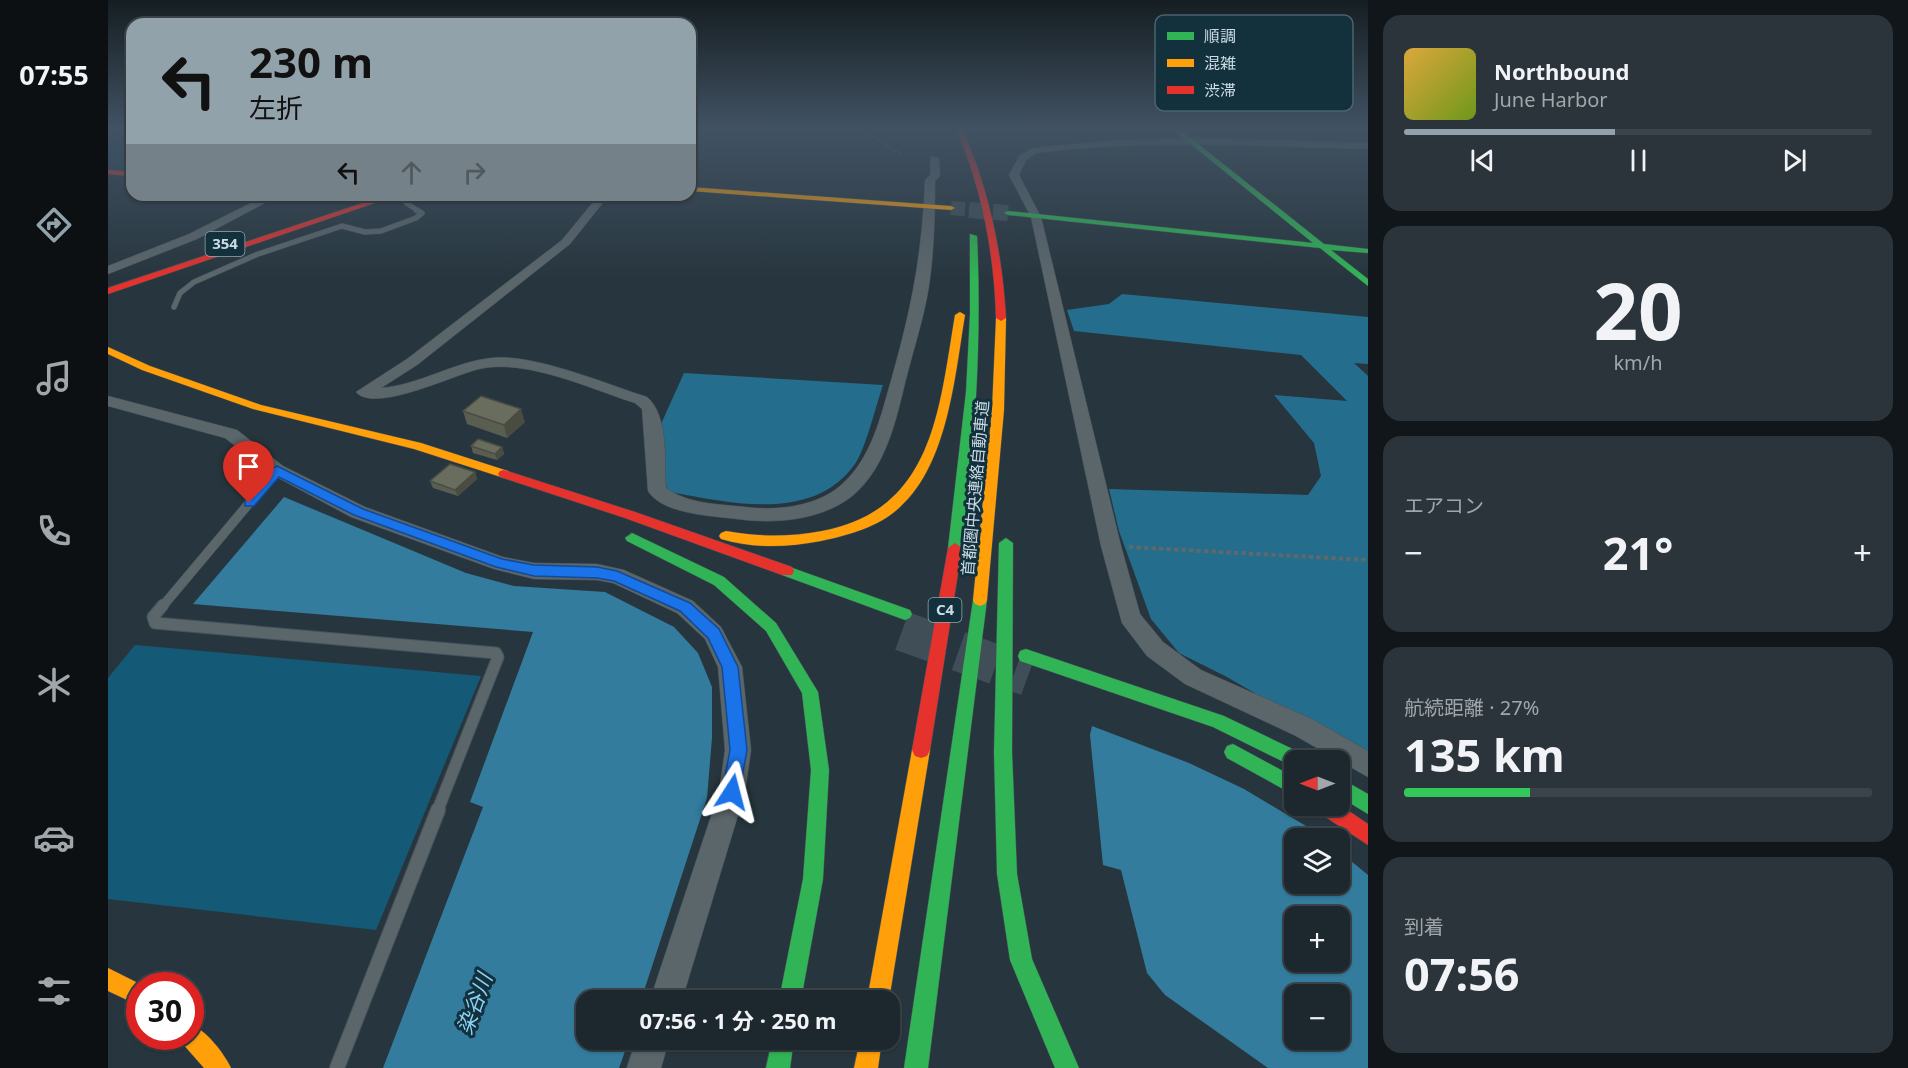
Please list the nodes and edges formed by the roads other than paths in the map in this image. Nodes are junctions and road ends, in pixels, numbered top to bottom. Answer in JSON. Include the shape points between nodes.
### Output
{"nodes":[{"id":1,"x":932,"y":178,"type":"edge"},
{"id":2,"x":963,"y":178,"type":"edge"},
{"id":3,"x":981,"y":178,"type":"edge"},
{"id":4,"x":1014,"y":178,"type":"edge"},
{"id":5,"x":1237,"y":178,"type":"edge"},
{"id":6,"x":696,"y":189,"type":"edge"},
{"id":7,"x":966,"y":189,"type":"dead end"},
{"id":8,"x":263,"y":201,"type":"edge"},
{"id":9,"x":365,"y":201,"type":"edge"},
{"id":10,"x":376,"y":201,"type":"edge"},
{"id":11,"x":409,"y":201,"type":"edge"},
{"id":12,"x":599,"y":201,"type":"edge"},
{"id":13,"x":929,"y":207,"type":"junction"},
{"id":14,"x":951,"y":208,"type":"tunnel mouth"},
{"id":15,"x":1008,"y":213,"type":"tunnel mouth"},
{"id":16,"x":1035,"y":215,"type":"junction"},
{"id":17,"x":1319,"y":246,"type":"junction"},
{"id":18,"x":1368,"y":251,"type":"edge"},
{"id":19,"x":108,"y":270,"type":"edge"},
{"id":20,"x":108,"y":279,"type":"edge"},
{"id":21,"x":1368,"y":283,"type":"edge"},
{"id":22,"x":108,"y":291,"type":"edge"},
{"id":23,"x":174,"y":307,"type":"dead end"},
{"id":24,"x":108,"y":350,"type":"edge"},
{"id":25,"x":108,"y":365,"type":"edge"},
{"id":26,"x":1001,"y":376,"type":"junction"},
{"id":27,"x":108,"y":401,"type":"edge"},
{"id":28,"x":349,"y":444,"type":"dead end"},
{"id":29,"x":277,"y":471,"type":"junction"},
{"id":30,"x":1004,"y":496,"type":"dead end"},
{"id":31,"x":630,"y":515,"type":"junction"},
{"id":32,"x":1005,"y":532,"type":"dead end"},
{"id":33,"x":717,"y":564,"type":"dead end"},
{"id":34,"x":905,"y":614,"type":"tunnel mouth"},
{"id":35,"x":1026,"y":656,"type":"dead end"},
{"id":36,"x":1220,"y":746,"type":"dead end"},
{"id":37,"x":1284,"y":754,"type":"edge"},
{"id":38,"x":1368,"y":765,"type":"edge"},
{"id":39,"x":1284,"y":781,"type":"edge"},
{"id":40,"x":1350,"y":794,"type":"edge"},
{"id":41,"x":1368,"y":806,"type":"edge"},
{"id":42,"x":1340,"y":816,"type":"edge"},
{"id":43,"x":1368,"y":835,"type":"edge"},
{"id":44,"x":108,"y":979,"type":"edge"},
{"id":45,"x":126,"y":988,"type":"edge"},
{"id":46,"x":669,"y":990,"type":"edge"},
{"id":47,"x":792,"y":990,"type":"edge"},
{"id":48,"x":880,"y":990,"type":"edge"},
{"id":49,"x":203,"y":1050,"type":"edge"},
{"id":50,"x":650,"y":1050,"type":"edge"},
{"id":51,"x":781,"y":1050,"type":"edge"},
{"id":52,"x":869,"y":1050,"type":"edge"},
{"id":53,"x":219,"y":1068,"type":"edge"},
{"id":54,"x":337,"y":1068,"type":"edge"},
{"id":55,"x":644,"y":1068,"type":"edge"},
{"id":56,"x":778,"y":1068,"type":"edge"},
{"id":57,"x":866,"y":1068,"type":"edge"},
{"id":58,"x":916,"y":1068,"type":"edge"},
{"id":59,"x":1067,"y":1068,"type":"edge"}],
"edges":[{"from":1,"to":13,"type":"street"},
{"from":2,"to":7,"type":"main road"},
{"from":3,"to":26,"type":"main road","name":"首都圏中央連絡自動車道","number":"C4","via":[[991,218],[1002,319]]},
{"from":4,"to":16,"type":"street"},
{"from":5,"to":17,"type":"main road"},
{"from":6,"to":13,"type":"main road"},
{"from":8,"to":19,"type":"street","via":[[195,236]]},
{"from":9,"to":20,"type":"main road","number":"354"},
{"from":10,"to":22,"type":"main road","number":"354"},
{"from":11,"to":23,"type":"lane","via":[[422,213],[416,218],[372,232],[342,226],[261,255],[190,285],[179,293]]},
{"from":12,"to":13,"type":"street","via":[[566,242],[412,362],[364,392],[391,394],[472,366],[510,362],[640,400],[652,416],[657,491],[666,499],[748,515],[821,505],[854,484],[868,464],[885,431],[920,298]]},
{"from":13,"to":14,"type":"main road"},
{"from":15,"to":16,"type":"main road"},
{"from":16,"to":17,"type":"main road"},
{"from":16,"to":38,"type":"street","via":[[1130,617],[1141,634],[1172,664],[1303,726]]},
{"from":17,"to":18,"type":"main road"},
{"from":17,"to":21,"type":"main road"},
{"from":24,"to":31,"type":"main road","via":[[146,368],[257,407],[417,446]]},
{"from":25,"to":28,"type":"main road","via":[[243,416]]},
{"from":26,"to":30,"type":"main road"},
{"from":26,"to":58,"type":"main road","name":"首都圏中央連絡自動車道","number":"C4","via":[[987,552]]},
{"from":27,"to":29,"type":"street","via":[[231,434]]},
{"from":29,"to":46,"type":"street","via":[[358,512],[501,564],[534,571],[617,576],[685,607],[713,633],[730,667],[738,750],[732,792]]},
{"from":29,"to":54,"type":"lane","via":[[153,617],[155,623],[496,652],[498,657]]},
{"from":31,"to":34,"type":"main road"},
{"from":31,"to":48,"type":"main road","name":"首都圏中央連絡自動車道","number":"C4","via":[[743,540],[800,540],[840,533],[873,519],[903,497],[922,467],[946,393],[965,289],[972,217],[977,316],[951,577]]},
{"from":32,"to":59,"type":"main road","via":[[1003,752],[1007,874],[1021,960]]},
{"from":33,"to":47,"type":"main road","via":[[627,537],[719,581],[771,627],[810,692],[820,770],[813,879]]},
{"from":35,"to":37,"type":"main road","via":[[1218,721]]},
{"from":36,"to":39,"type":"main road"},
{"from":40,"to":41,"type":"main road"},
{"from":42,"to":43,"type":"main road"},
{"from":44,"to":45,"type":"main road"},
{"from":49,"to":53,"type":"main road"},
{"from":50,"to":55,"type":"street"},
{"from":51,"to":56,"type":"main road"},
{"from":52,"to":57,"type":"main road"}]}
